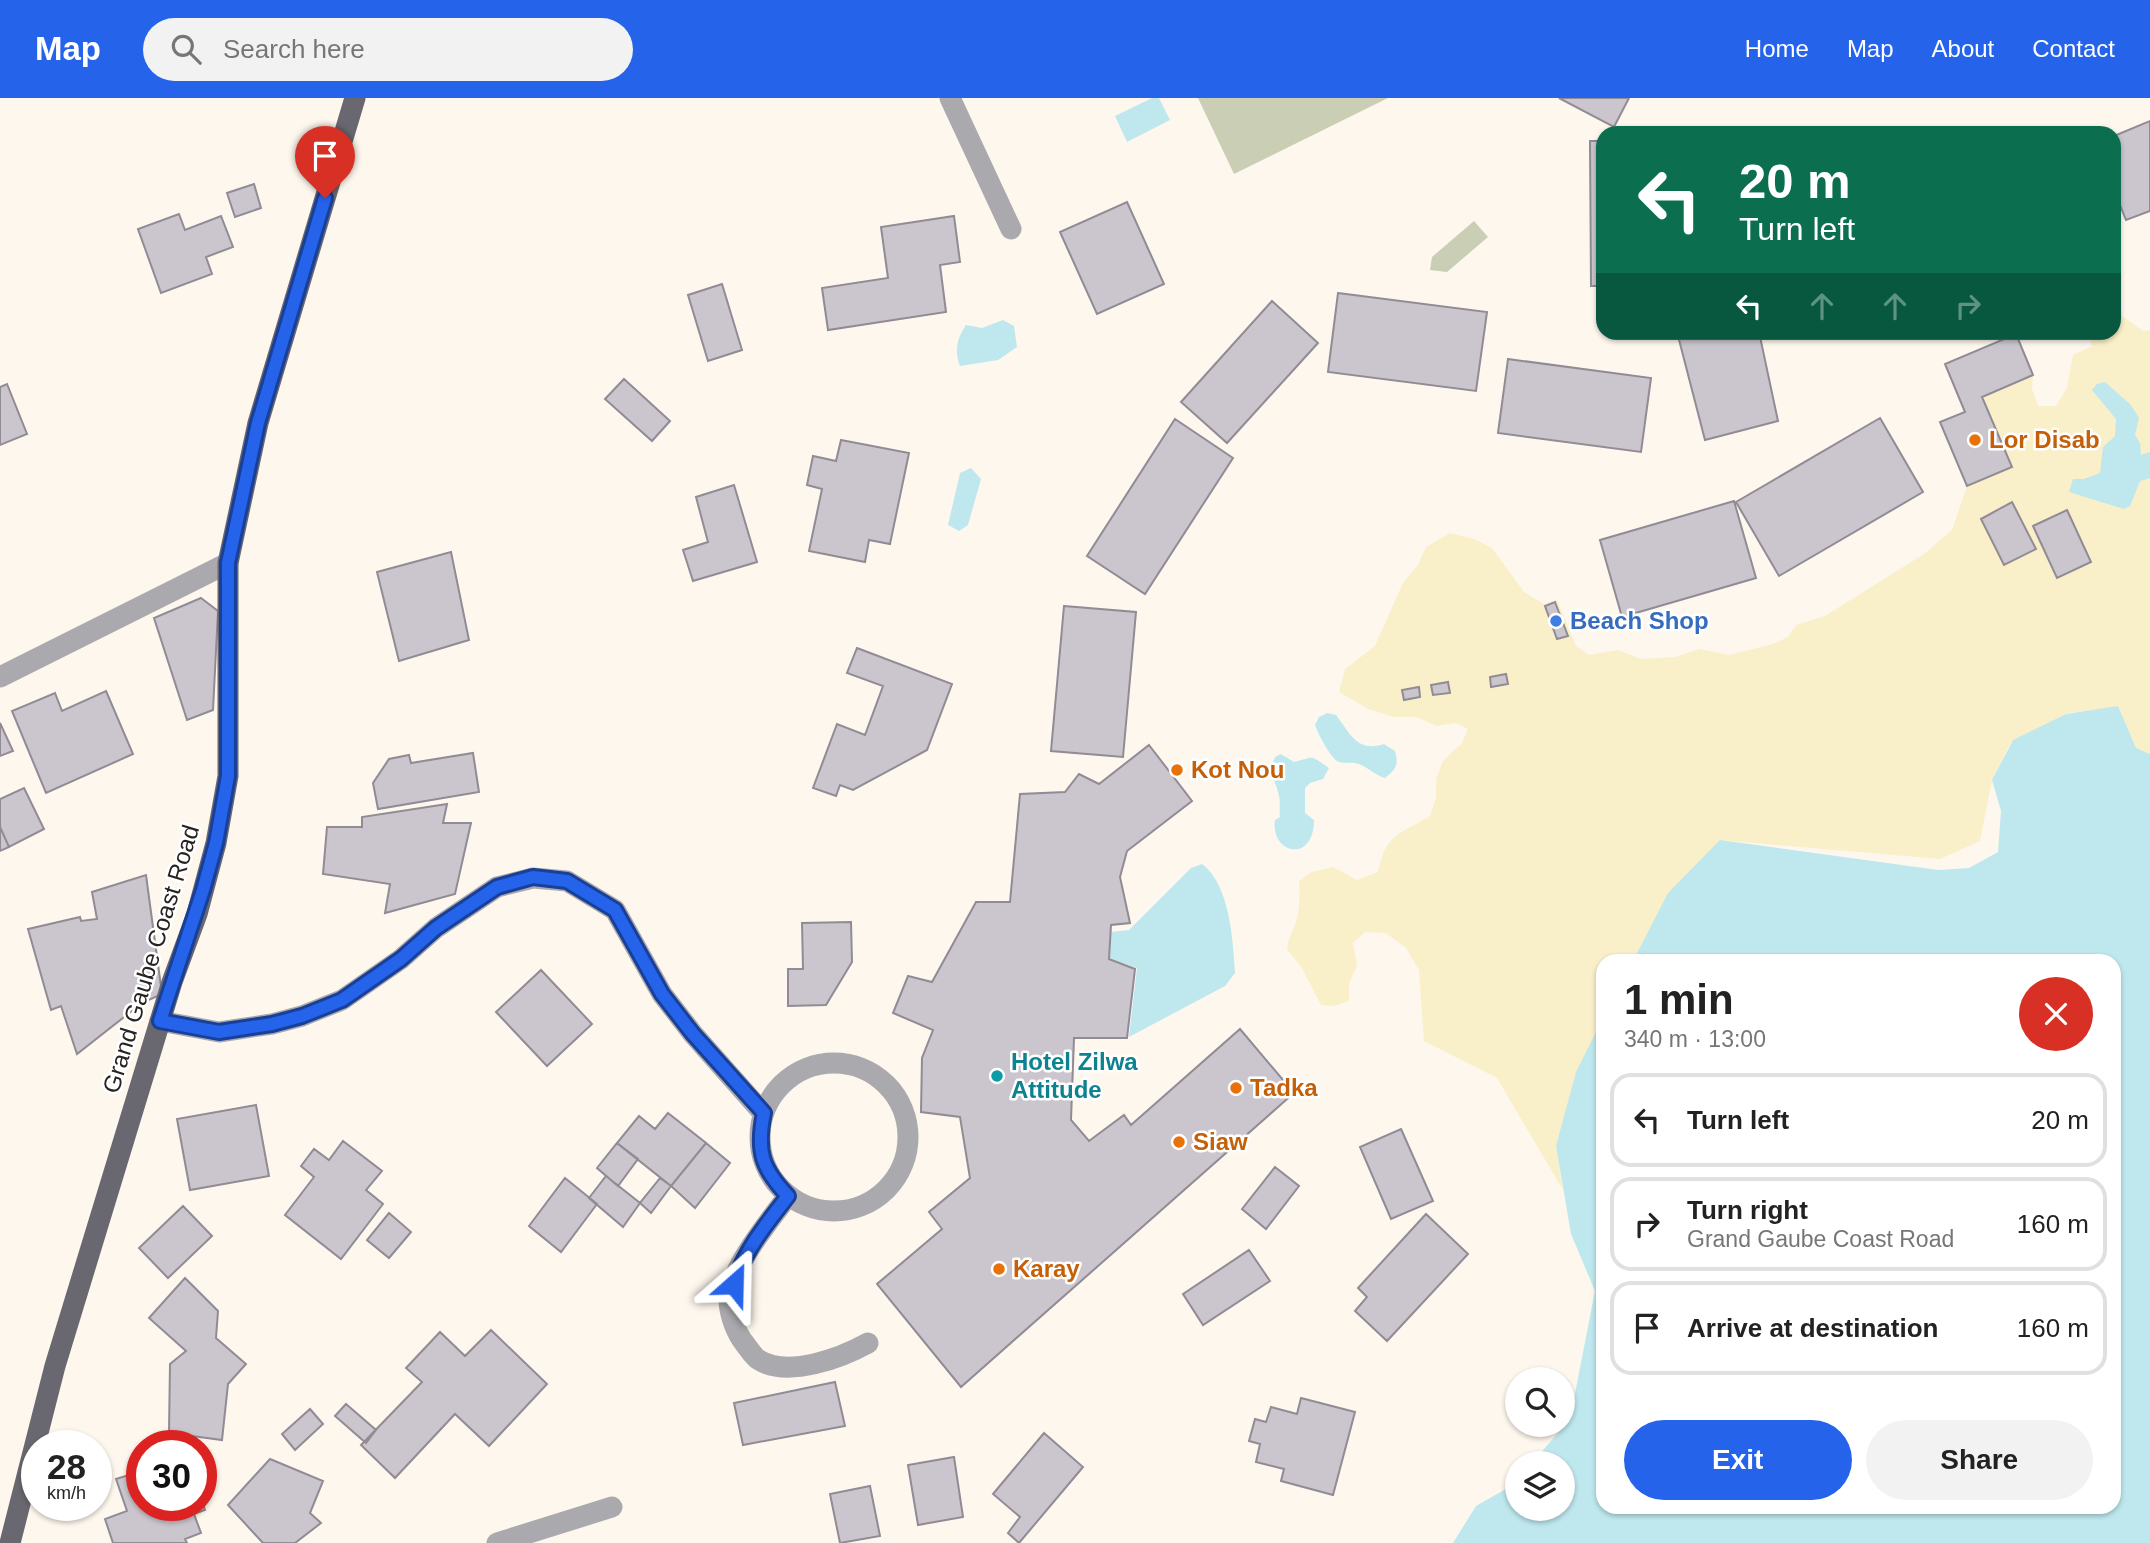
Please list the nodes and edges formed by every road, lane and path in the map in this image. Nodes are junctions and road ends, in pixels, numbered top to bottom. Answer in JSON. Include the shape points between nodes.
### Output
{"nodes":[{"id":1,"x":355,"y":98,"type":"edge"},
{"id":2,"x":950,"y":98,"type":"edge"},
{"id":3,"x":1011,"y":229,"type":"dead end"},
{"id":4,"x":228,"y":563,"type":"junction"},
{"id":5,"x":0,"y":677,"type":"edge"},
{"id":6,"x":160,"y":1021,"type":"junction"},
{"id":7,"x":764,"y":1113,"type":"junction"},
{"id":8,"x":788,"y":1196,"type":"junction"},
{"id":9,"x":868,"y":1343,"type":"dead end"},
{"id":10,"x":612,"y":1507,"type":"dead end"},
{"id":11,"x":10,"y":1543,"type":"edge"},
{"id":12,"x":497,"y":1543,"type":"edge"}],
"edges":[{"from":1,"to":4,"type":"main road","name":"Grand Gaube Coast Road","via":[[258,423]]},
{"from":2,"to":3,"type":"street"},
{"from":4,"to":5,"type":"street"},
{"from":4,"to":6,"type":"main road","name":"Grand Gaube Coast Road","via":[[228,776],[203,890]]},
{"from":6,"to":7,"type":"street","via":[[219,1032],[302,1016],[342,1000],[497,887],[533,877],[567,881],[615,910],[662,994]]},
{"from":6,"to":11,"type":"main road","name":"Grand Gaube Coast Road","via":[[55,1366]]},
{"from":7,"to":8,"type":"street","via":[[759,1136],[762,1159],[772,1180]]},
{"from":7,"to":8,"type":"street","via":[[786,1080],[822,1063],[869,1071],[888,1086],[902,1106],[908,1130],[906,1154],[896,1178],[880,1196],[858,1208],[834,1212],[809,1208]]},
{"from":8,"to":9,"type":"street","via":[[739,1269],[729,1299],[737,1334],[759,1360],[785,1368],[847,1354]]},
{"from":10,"to":12,"type":"street"}]}
